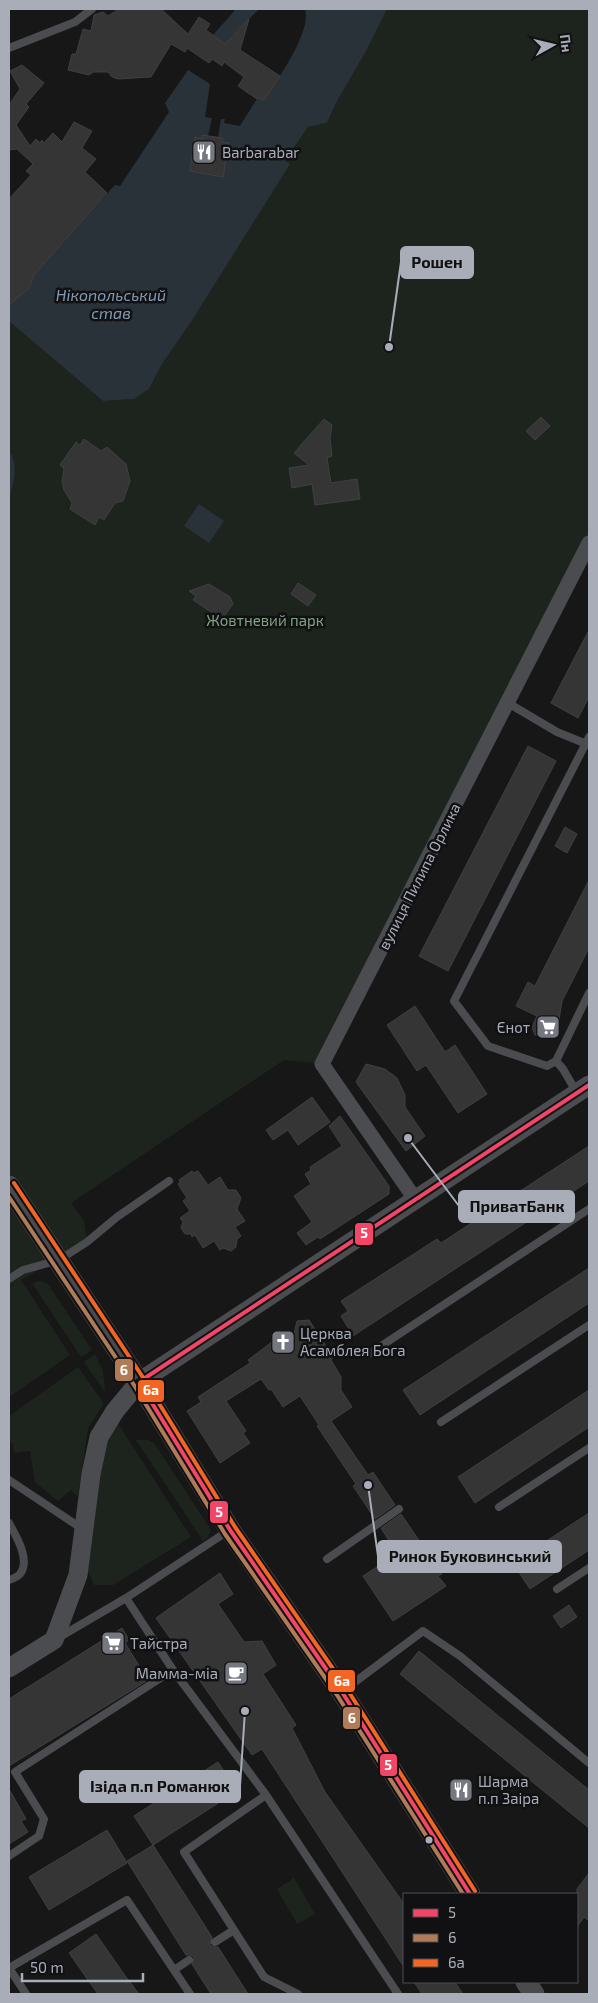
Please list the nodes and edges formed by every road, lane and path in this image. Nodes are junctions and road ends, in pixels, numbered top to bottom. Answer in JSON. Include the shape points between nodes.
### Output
{"nodes":[{"id":1,"x":92,"y":9,"type":"edge"},
{"id":2,"x":9,"y":48,"type":"edge"},
{"id":3,"x":589,"y":543,"type":"edge"},
{"id":4,"x":508,"y":704,"type":"junction"},
{"id":5,"x":588,"y":742,"type":"edge"},
{"id":6,"x":589,"y":993,"type":"edge"},
{"id":7,"x":556,"y":1061,"type":"junction"},
{"id":8,"x":583,"y":1089,"type":"edge"},
{"id":9,"x":169,"y":1182,"type":"dead end"},
{"id":10,"x":9,"y":1186,"type":"edge"},
{"id":11,"x":415,"y":1199,"type":"junction"},
{"id":12,"x":589,"y":1209,"type":"edge"},
{"id":13,"x":59,"y":1260,"type":"junction"},
{"id":14,"x":9,"y":1278,"type":"edge"},
{"id":15,"x":589,"y":1325,"type":"edge"},
{"id":16,"x":369,"y":1354,"type":"dead end"},
{"id":17,"x":139,"y":1382,"type":"junction"},
{"id":18,"x":441,"y":1422,"type":"dead end"},
{"id":19,"x":589,"y":1448,"type":"edge"},
{"id":20,"x":9,"y":1480,"type":"edge"},
{"id":21,"x":499,"y":1508,"type":"dead end"},
{"id":22,"x":400,"y":1509,"type":"dead end"},
{"id":23,"x":9,"y":1523,"type":"edge"},
{"id":24,"x":230,"y":1530,"type":"junction"},
{"id":25,"x":85,"y":1531,"type":"junction"},
{"id":26,"x":327,"y":1559,"type":"dead end"},
{"id":27,"x":589,"y":1568,"type":"edge"},
{"id":28,"x":9,"y":1580,"type":"edge"},
{"id":29,"x":557,"y":1589,"type":"dead end"},
{"id":30,"x":126,"y":1598,"type":"junction"},
{"id":31,"x":54,"y":1640,"type":"junction"},
{"id":32,"x":9,"y":1668,"type":"edge"},
{"id":33,"x":173,"y":1670,"type":"junction"},
{"id":34,"x":342,"y":1692,"type":"junction"},
{"id":35,"x":589,"y":1763,"type":"edge"},
{"id":36,"x":266,"y":1795,"type":"junction"},
{"id":37,"x":9,"y":1856,"type":"edge"},
{"id":38,"x":469,"y":1893,"type":"edge"},
{"id":39,"x":234,"y":1930,"type":"junction"},
{"id":40,"x":215,"y":1942,"type":"dead end"},
{"id":41,"x":189,"y":1960,"type":"dead end"},
{"id":42,"x":9,"y":1968,"type":"edge"},
{"id":43,"x":174,"y":1970,"type":"junction"},
{"id":44,"x":527,"y":1983,"type":"edge"},
{"id":45,"x":26,"y":1994,"type":"edge"},
{"id":46,"x":190,"y":1994,"type":"edge"},
{"id":47,"x":298,"y":1994,"type":"edge"},
{"id":48,"x":398,"y":1994,"type":"edge"},
{"id":49,"x":534,"y":1994,"type":"edge"}],
"edges":[{"from":1,"to":2,"type":"lane","via":[[75,22]]},
{"from":3,"to":4,"type":"street","name":"вулиця Пилипа Орлика"},
{"from":4,"to":5,"type":"lane","via":[[557,732]]},
{"from":4,"to":11,"type":"street","name":"вулиця Пилипа Орлика","via":[[322,1064]]},
{"from":5,"to":7,"type":"lane","via":[[454,1002],[488,1046],[547,1066]]},
{"from":6,"to":7,"type":"lane"},
{"from":7,"to":8,"type":"lane"},
{"from":8,"to":11,"type":"street"},
{"from":9,"to":13,"type":"lane"},
{"from":10,"to":13,"type":"main road"},
{"from":11,"to":17,"type":"street"},
{"from":12,"to":16,"type":"lane"},
{"from":13,"to":14,"type":"lane","via":[[23,1270]]},
{"from":13,"to":17,"type":"main road"},
{"from":15,"to":18,"type":"lane"},
{"from":17,"to":24,"type":"main road"},
{"from":17,"to":25,"type":"street","via":[[99,1437]]},
{"from":19,"to":21,"type":"lane"},
{"from":20,"to":25,"type":"lane"},
{"from":22,"to":26,"type":"lane"},
{"from":23,"to":28,"type":"lane","via":[[21,1546],[23,1566],[19,1574]]},
{"from":24,"to":30,"type":"lane"},
{"from":24,"to":34,"type":"main road"},
{"from":25,"to":31,"type":"street","via":[[78,1575]]},
{"from":27,"to":29,"type":"lane"},
{"from":30,"to":31,"type":"lane"},
{"from":30,"to":33,"type":"lane"},
{"from":31,"to":32,"type":"street"},
{"from":33,"to":36,"type":"lane"},
{"from":33,"to":37,"type":"lane","via":[[14,1772],[44,1819],[39,1836]]},
{"from":34,"to":35,"type":"lane","via":[[423,1631],[460,1656]]},
{"from":34,"to":38,"type":"main road"},
{"from":36,"to":39,"type":"lane","via":[[184,1852]]},
{"from":36,"to":48,"type":"lane"},
{"from":39,"to":40,"type":"lane"},
{"from":39,"to":47,"type":"lane","via":[[264,1977]]},
{"from":41,"to":43,"type":"lane"},
{"from":42,"to":43,"type":"lane","via":[[127,1900]]},
{"from":42,"to":45,"type":"lane"},
{"from":43,"to":46,"type":"lane"},
{"from":44,"to":49,"type":"main road"}]}
